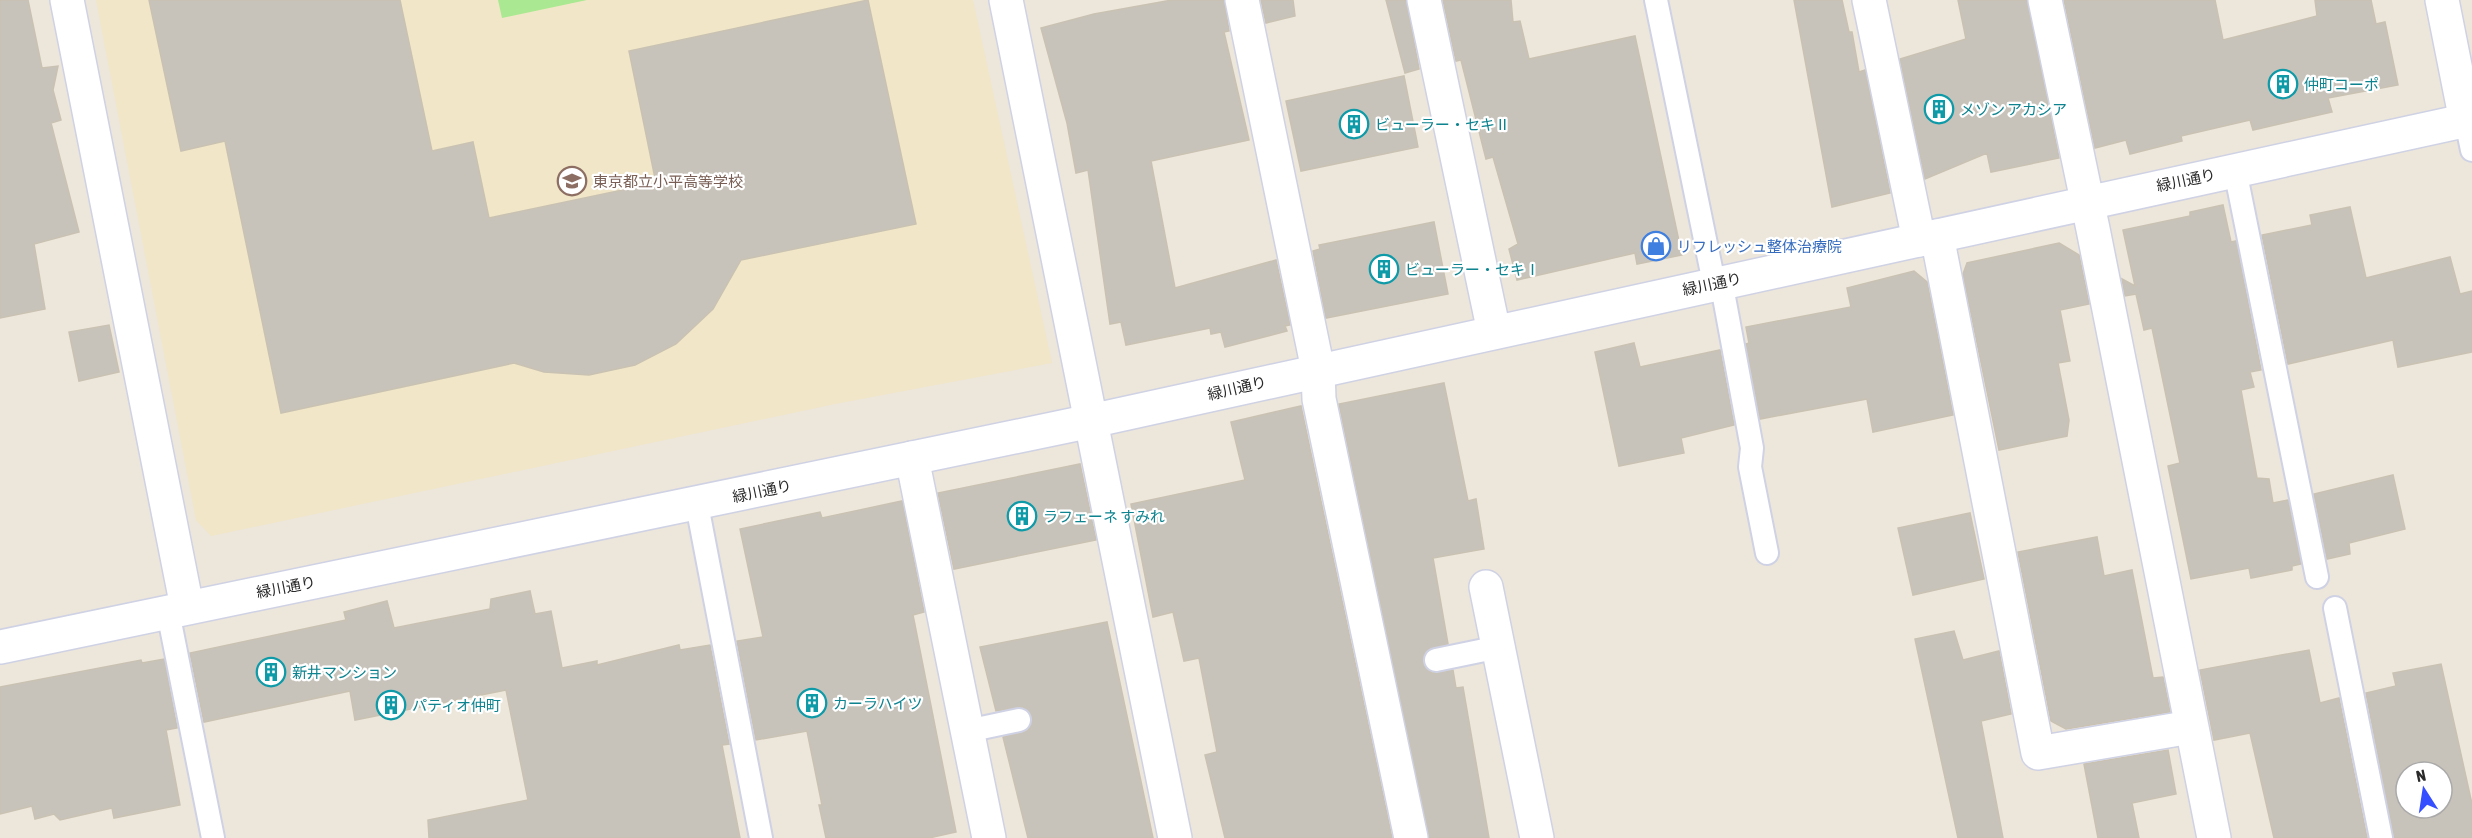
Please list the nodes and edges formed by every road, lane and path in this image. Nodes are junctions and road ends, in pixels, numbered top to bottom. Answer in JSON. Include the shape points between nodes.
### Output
{"nodes":[{"id":1,"x":67,"y":0,"type":"edge"},
{"id":2,"x":1006,"y":0,"type":"edge"},
{"id":3,"x":1242,"y":0,"type":"edge"},
{"id":4,"x":1424,"y":0,"type":"edge"},
{"id":5,"x":1656,"y":0,"type":"edge"},
{"id":6,"x":1869,"y":0,"type":"edge"},
{"id":7,"x":2045,"y":0,"type":"edge"},
{"id":8,"x":2442,"y":0,"type":"edge"},
{"id":9,"x":2470,"y":130,"type":"edge"},
{"id":10,"x":2235,"y":170,"type":"junction"},
{"id":11,"x":2088,"y":202,"type":"junction"},
{"id":12,"x":1928,"y":238,"type":"junction"},
{"id":13,"x":1718,"y":282,"type":"junction"},
{"id":14,"x":1494,"y":332,"type":"junction"},
{"id":15,"x":1318,"y":370,"type":"junction"},
{"id":16,"x":1091,"y":421,"type":"junction"},
{"id":17,"x":912,"y":458,"type":"junction"},
{"id":18,"x":697,"y":505,"type":"junction"},
{"id":19,"x":1767,"y":553,"type":"dead end"},
{"id":20,"x":2317,"y":577,"type":"dead end"},
{"id":21,"x":1486,"y":587,"type":"dead end"},
{"id":22,"x":2335,"y":608,"type":"dead end"},
{"id":23,"x":178,"y":609,"type":"junction"},
{"id":24,"x":1498,"y":646,"type":"junction"},
{"id":25,"x":0,"y":647,"type":"edge"},
{"id":26,"x":1436,"y":660,"type":"dead end"},
{"id":27,"x":1019,"y":720,"type":"dead end"},
{"id":28,"x":2191,"y":727,"type":"junction"},
{"id":29,"x":967,"y":731,"type":"junction"},
{"id":30,"x":213,"y":838,"type":"edge"},
{"id":31,"x":761,"y":838,"type":"edge"},
{"id":32,"x":989,"y":838,"type":"edge"},
{"id":33,"x":1175,"y":838,"type":"edge"},
{"id":34,"x":1411,"y":838,"type":"edge"},
{"id":35,"x":1537,"y":838,"type":"edge"},
{"id":36,"x":2214,"y":838,"type":"edge"},
{"id":37,"x":2381,"y":838,"type":"edge"}],
"edges":[{"from":1,"to":23,"type":"street"},
{"from":2,"to":16,"type":"street"},
{"from":3,"to":15,"type":"street"},
{"from":4,"to":14,"type":"street"},
{"from":5,"to":13,"type":"lane"},
{"from":6,"to":12,"type":"street"},
{"from":7,"to":11,"type":"street"},
{"from":8,"to":9,"type":"street"},
{"from":9,"to":10,"type":"street","name":"緑川通り"},
{"from":10,"to":11,"type":"street","name":"緑川通り"},
{"from":10,"to":20,"type":"lane"},
{"from":11,"to":12,"type":"street","name":"緑川通り"},
{"from":11,"to":28,"type":"street"},
{"from":12,"to":13,"type":"street","name":"緑川通り"},
{"from":12,"to":28,"type":"street","via":[[2038,753]]},
{"from":13,"to":14,"type":"street","name":"緑川通り"},
{"from":13,"to":19,"type":"lane","via":[[1752,448],[1750,467]]},
{"from":14,"to":15,"type":"street","name":"緑川通り"},
{"from":15,"to":16,"type":"street","name":"緑川通り"},
{"from":15,"to":34,"type":"street","via":[[1319,399]]},
{"from":16,"to":17,"type":"street","name":"緑川通り"},
{"from":16,"to":33,"type":"street"},
{"from":17,"to":18,"type":"street","name":"緑川通り"},
{"from":17,"to":29,"type":"street"},
{"from":18,"to":23,"type":"street","name":"緑川通り"},
{"from":18,"to":31,"type":"lane"},
{"from":21,"to":24,"type":"street"},
{"from":22,"to":37,"type":"lane"},
{"from":23,"to":25,"type":"street","name":"緑川通り"},
{"from":23,"to":30,"type":"lane"},
{"from":24,"to":26,"type":"lane"},
{"from":24,"to":35,"type":"street"},
{"from":27,"to":29,"type":"lane"},
{"from":28,"to":36,"type":"street"},
{"from":29,"to":32,"type":"street"}]}
